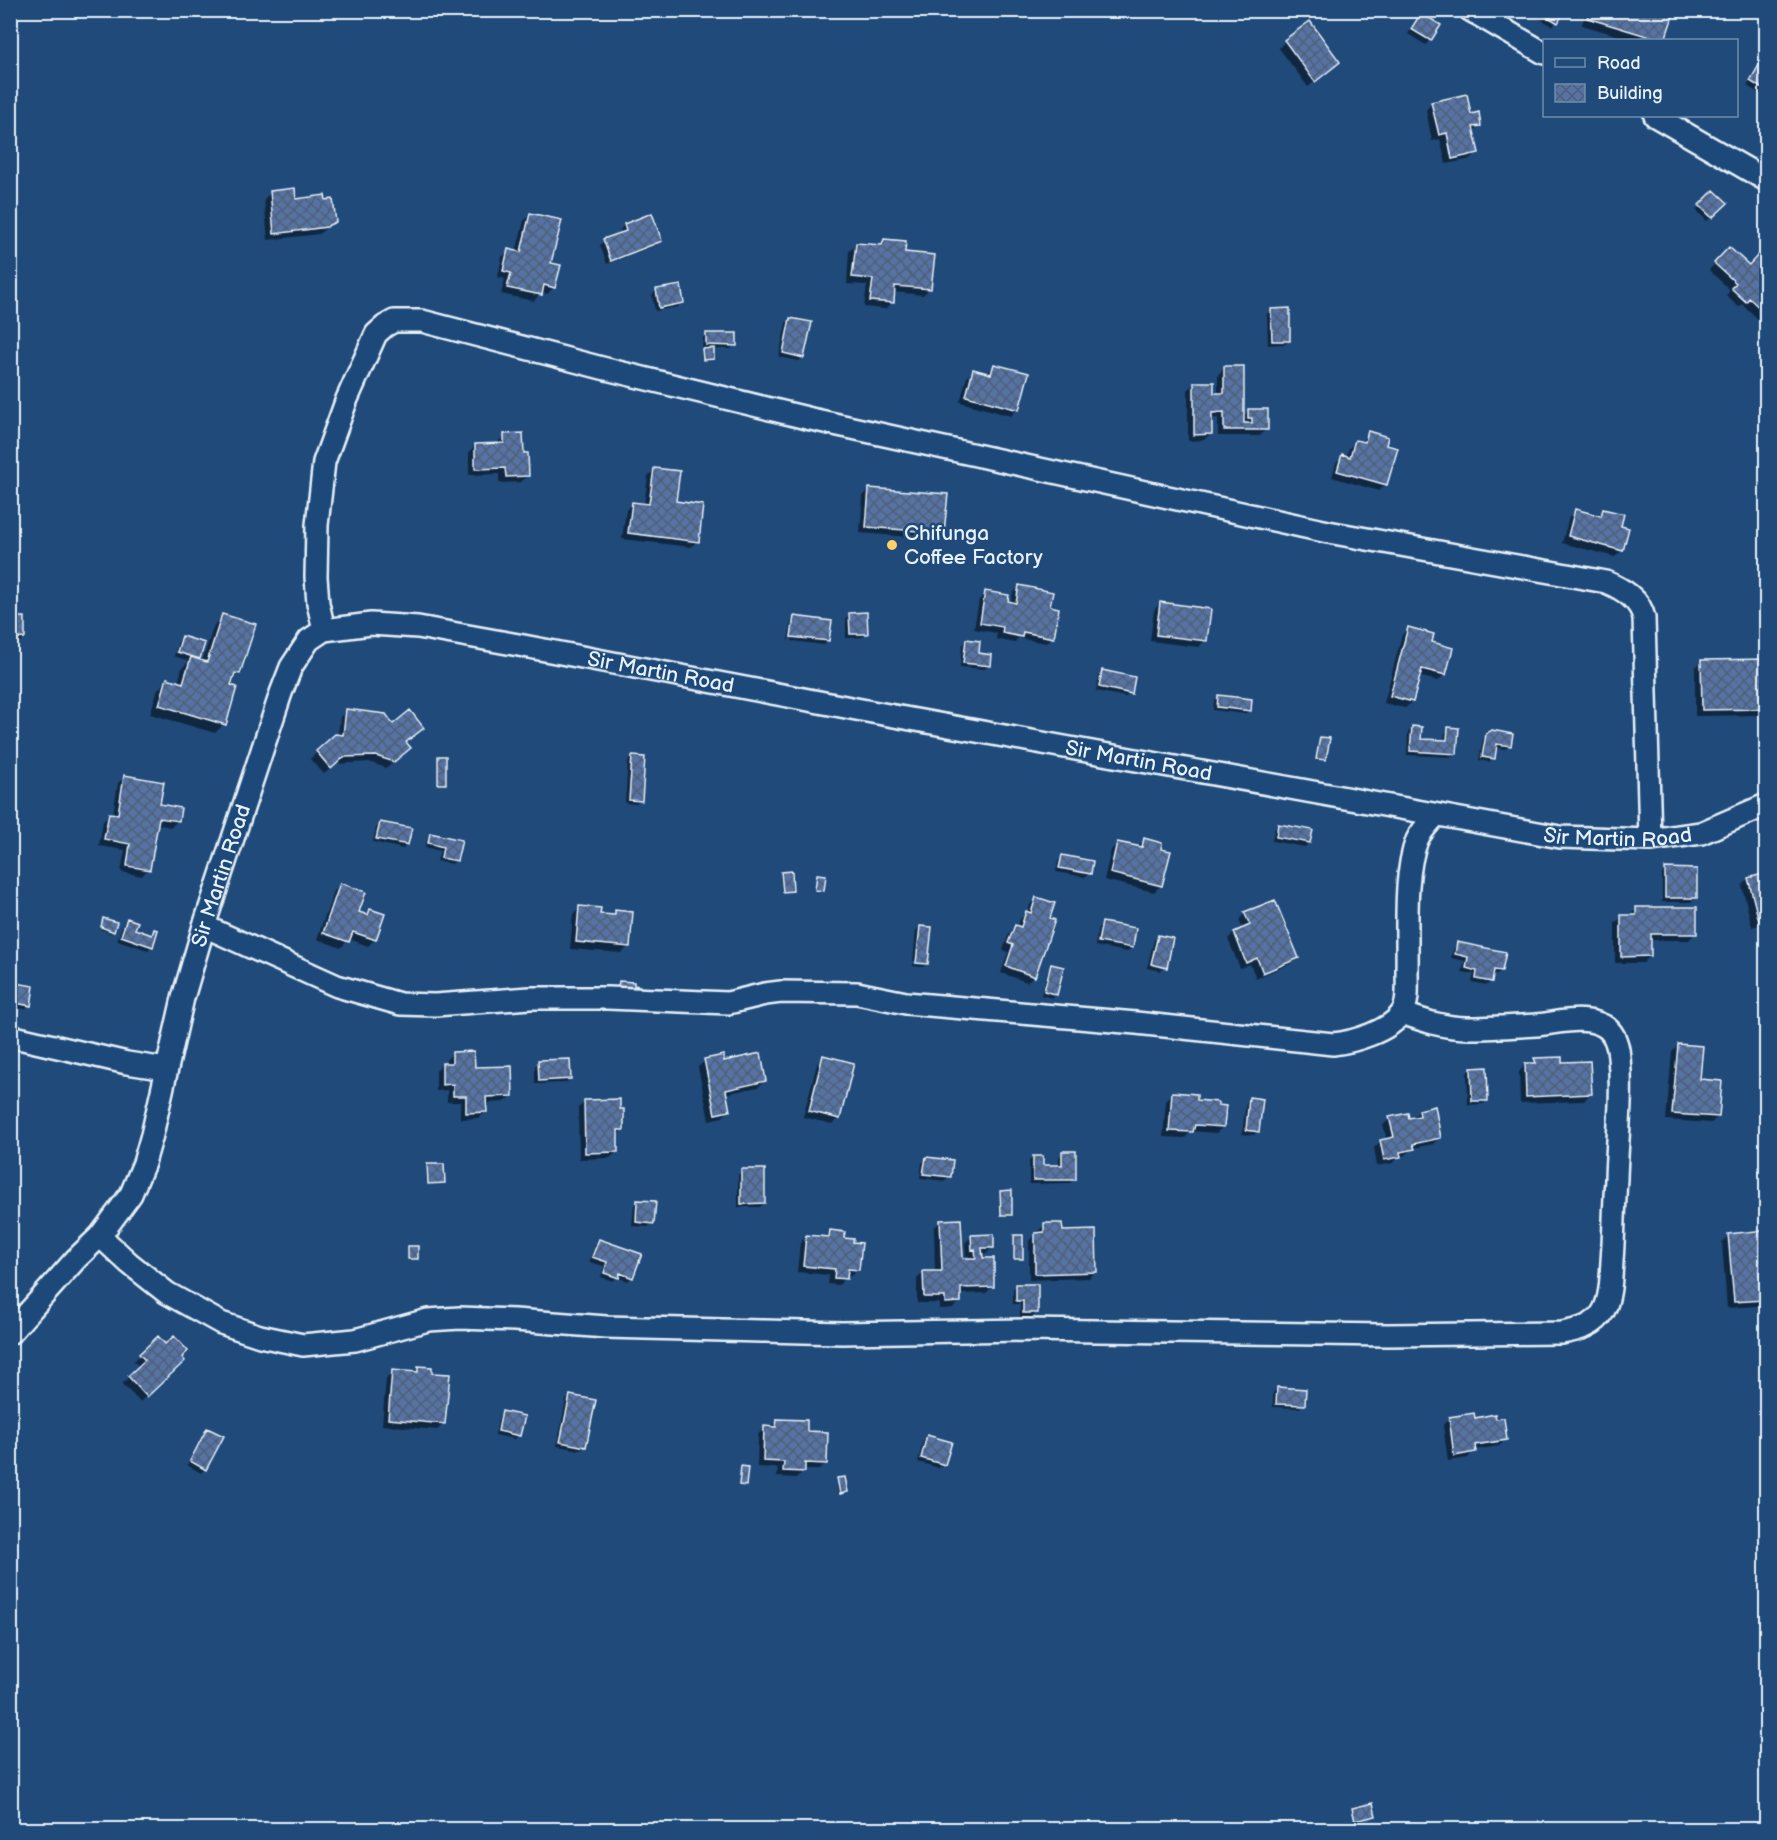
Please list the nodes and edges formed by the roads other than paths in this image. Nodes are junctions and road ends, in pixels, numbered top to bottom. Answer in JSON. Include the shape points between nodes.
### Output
{"nodes":[{"id":1,"x":1470,"y":10,"type":"edge"},
{"id":2,"x":1543,"y":52,"type":"edge"},
{"id":3,"x":1657,"y":117,"type":"edge"},
{"id":4,"x":1767,"y":180,"type":"edge"},
{"id":5,"x":324,"y":630,"type":"junction"},
{"id":6,"x":1767,"y":805,"type":"edge"},
{"id":7,"x":1436,"y":815,"type":"junction"},
{"id":8,"x":1650,"y":840,"type":"junction"},
{"id":9,"x":204,"y":926,"type":"junction"},
{"id":10,"x":1402,"y":1012,"type":"junction"},
{"id":11,"x":10,"y":1036,"type":"edge"},
{"id":12,"x":166,"y":1069,"type":"junction"},
{"id":13,"x":100,"y":1236,"type":"junction"},
{"id":14,"x":10,"y":1334,"type":"edge"}],
"edges":[{"from":1,"to":2,"type":"street"},
{"from":3,"to":4,"type":"street"},
{"from":5,"to":7,"type":"street","name":"Sir Martin Road","via":[[371,624],[418,627]]},
{"from":5,"to":8,"type":"street","via":[[316,577],[324,462],[376,334],[394,321],[422,321],[811,419],[1328,532],[1606,582],[1626,592],[1643,610]]},
{"from":5,"to":9,"type":"street","name":"Sir Martin Road","via":[[309,640],[291,667]]},
{"from":6,"to":8,"type":"street","name":"Sir Martin Road","via":[[1701,833]]},
{"from":7,"to":8,"type":"street","name":"Sir Martin Road","via":[[1560,837]]},
{"from":7,"to":10,"type":"street","via":[[1418,838],[1414,851],[1408,891],[1407,990]]},
{"from":9,"to":10,"type":"street","via":[[337,986],[400,1004],[552,998],[728,1003],[774,993],[857,993],[906,1003],[1333,1044],[1362,1038],[1386,1026]]},
{"from":9,"to":12,"type":"street","name":"Sir Martin Road"},
{"from":10,"to":13,"type":"street","via":[[1453,1027],[1574,1020],[1597,1023],[1612,1032],[1620,1096],[1614,1228],[1609,1295],[1594,1322],[1562,1333],[1388,1335],[687,1330],[460,1318],[428,1320],[355,1340],[303,1345],[221,1323],[167,1293]]},
{"from":11,"to":12,"type":"street"},
{"from":12,"to":13,"type":"street","name":"Sir Martin Road","via":[[144,1163],[131,1194]]},
{"from":13,"to":14,"type":"street","name":"Sir Martin Road"}]}
